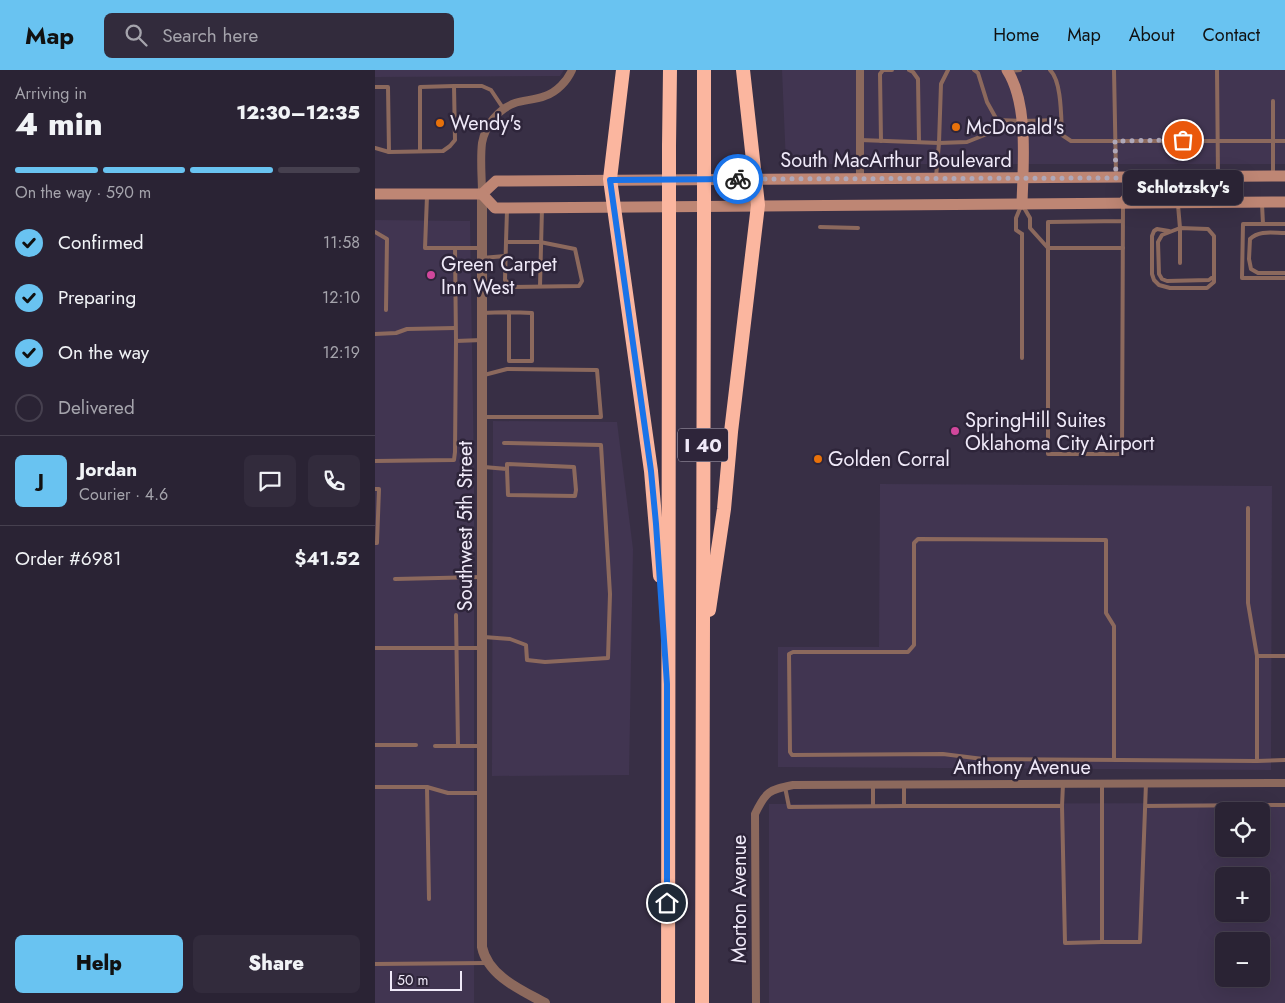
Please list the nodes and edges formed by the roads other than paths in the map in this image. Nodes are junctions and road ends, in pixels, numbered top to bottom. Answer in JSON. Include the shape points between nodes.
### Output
{"nodes":[{"id":1,"x":572,"y":70,"type":"edge"},
{"id":2,"x":623,"y":70,"type":"edge"},
{"id":3,"x":670,"y":70,"type":"edge"},
{"id":4,"x":703,"y":70,"type":"edge"},
{"id":5,"x":743,"y":70,"type":"edge"},
{"id":6,"x":860,"y":70,"type":"edge"},
{"id":7,"x":893,"y":70,"type":"edge"},
{"id":8,"x":948,"y":70,"type":"edge"},
{"id":9,"x":975,"y":70,"type":"edge"},
{"id":10,"x":1050,"y":70,"type":"edge"},
{"id":11,"x":1114,"y":70,"type":"edge"},
{"id":12,"x":1217,"y":70,"type":"edge"},
{"id":13,"x":911,"y":71,"type":"edge"},
{"id":14,"x":1012,"y":71,"type":"edge"},
{"id":15,"x":454,"y":86,"type":"junction"},
{"id":16,"x":375,"y":87,"type":"edge"},
{"id":17,"x":1273,"y":100,"type":"dead end"},
{"id":18,"x":503,"y":108,"type":"junction"},
{"id":19,"x":997,"y":120,"type":"junction"},
{"id":20,"x":1061,"y":120,"type":"junction"},
{"id":21,"x":1021,"y":122,"type":"junction"},
{"id":22,"x":860,"y":140,"type":"junction"},
{"id":23,"x":1217,"y":140,"type":"junction"},
{"id":24,"x":881,"y":141,"type":"junction"},
{"id":25,"x":1115,"y":141,"type":"junction"},
{"id":26,"x":1273,"y":141,"type":"junction"},
{"id":27,"x":1285,"y":141,"type":"edge"},
{"id":28,"x":919,"y":142,"type":"junction"},
{"id":29,"x":939,"y":144,"type":"junction"},
{"id":30,"x":375,"y":148,"type":"edge"},
{"id":31,"x":420,"y":151,"type":"junction"},
{"id":32,"x":389,"y":152,"type":"junction"},
{"id":33,"x":1285,"y":176,"type":"edge"},
{"id":34,"x":1158,"y":177,"type":"junction"},
{"id":35,"x":1217,"y":177,"type":"junction"},
{"id":36,"x":1273,"y":177,"type":"junction"},
{"id":37,"x":860,"y":178,"type":"junction"},
{"id":38,"x":936,"y":178,"type":"junction"},
{"id":39,"x":1023,"y":178,"type":"junction"},
{"id":40,"x":1116,"y":178,"type":"junction"},
{"id":41,"x":756,"y":179,"type":"junction"},
{"id":42,"x":610,"y":180,"type":"junction"},
{"id":43,"x":375,"y":194,"type":"edge"},
{"id":44,"x":427,"y":194,"type":"junction"},
{"id":45,"x":482,"y":194,"type":"junction"},
{"id":46,"x":375,"y":200,"type":"edge"},
{"id":47,"x":1262,"y":202,"type":"junction"},
{"id":48,"x":1285,"y":202,"type":"edge"},
{"id":49,"x":1123,"y":203,"type":"junction"},
{"id":50,"x":1178,"y":203,"type":"junction"},
{"id":51,"x":1022,"y":204,"type":"junction"},
{"id":52,"x":758,"y":205,"type":"junction"},
{"id":53,"x":615,"y":206,"type":"junction"},
{"id":54,"x":507,"y":208,"type":"junction"},
{"id":55,"x":542,"y":208,"type":"junction"},
{"id":56,"x":1123,"y":221,"type":"junction"},
{"id":57,"x":1263,"y":224,"type":"junction"},
{"id":58,"x":1285,"y":224,"type":"edge"},
{"id":59,"x":821,"y":227,"type":"dead end"},
{"id":60,"x":858,"y":228,"type":"dead end"},
{"id":61,"x":1030,"y":228,"type":"junction"},
{"id":62,"x":1180,"y":228,"type":"junction"},
{"id":63,"x":1169,"y":231,"type":"junction"},
{"id":64,"x":375,"y":232,"type":"edge"},
{"id":65,"x":1285,"y":233,"type":"edge"},
{"id":66,"x":1022,"y":234,"type":"junction"},
{"id":67,"x":506,"y":242,"type":"junction"},
{"id":68,"x":540,"y":242,"type":"junction"},
{"id":69,"x":455,"y":248,"type":"junction"},
{"id":70,"x":1048,"y":248,"type":"junction"},
{"id":71,"x":1123,"y":248,"type":"junction"},
{"id":72,"x":482,"y":253,"type":"junction"},
{"id":73,"x":505,"y":256,"type":"junction"},
{"id":74,"x":1180,"y":263,"type":"dead end"},
{"id":75,"x":1285,"y":273,"type":"edge"},
{"id":76,"x":1214,"y":276,"type":"junction"},
{"id":77,"x":1285,"y":278,"type":"edge"},
{"id":78,"x":539,"y":286,"type":"junction"},
{"id":79,"x":386,"y":310,"type":"dead end"},
{"id":80,"x":509,"y":312,"type":"junction"},
{"id":81,"x":482,"y":313,"type":"junction"},
{"id":82,"x":455,"y":328,"type":"junction"},
{"id":83,"x":375,"y":334,"type":"edge"},
{"id":84,"x":482,"y":340,"type":"junction"},
{"id":85,"x":456,"y":341,"type":"junction"},
{"id":86,"x":1022,"y":358,"type":"dead end"},
{"id":87,"x":482,"y":375,"type":"junction"},
{"id":88,"x":483,"y":417,"type":"junction"},
{"id":89,"x":505,"y":443,"type":"dead end"},
{"id":90,"x":375,"y":461,"type":"edge"},
{"id":91,"x":482,"y":467,"type":"junction"},
{"id":92,"x":507,"y":467,"type":"junction"},
{"id":93,"x":375,"y":489,"type":"edge"},
{"id":94,"x":1248,"y":508,"type":"dead end"},
{"id":95,"x":375,"y":543,"type":"edge"},
{"id":96,"x":482,"y":577,"type":"junction"},
{"id":97,"x":395,"y":579,"type":"dead end"},
{"id":98,"x":456,"y":615,"type":"dead end"},
{"id":99,"x":482,"y":643,"type":"junction"},
{"id":100,"x":375,"y":648,"type":"edge"},
{"id":101,"x":457,"y":648,"type":"junction"},
{"id":102,"x":702,"y":652,"type":"junction"},
{"id":103,"x":1257,"y":656,"type":"junction"},
{"id":104,"x":1285,"y":656,"type":"edge"},
{"id":105,"x":667,"y":684,"type":"junction"},
{"id":106,"x":375,"y":745,"type":"edge"},
{"id":107,"x":416,"y":745,"type":"dead end"},
{"id":108,"x":435,"y":746,"type":"dead end"},
{"id":109,"x":458,"y":746,"type":"junction"},
{"id":110,"x":482,"y":746,"type":"junction"},
{"id":111,"x":1114,"y":760,"type":"junction"},
{"id":112,"x":1285,"y":760,"type":"edge"},
{"id":113,"x":1257,"y":761,"type":"junction"},
{"id":114,"x":1102,"y":783,"type":"junction"},
{"id":115,"x":1146,"y":783,"type":"junction"},
{"id":116,"x":1285,"y":783,"type":"edge"},
{"id":117,"x":873,"y":784,"type":"junction"},
{"id":118,"x":904,"y":784,"type":"junction"},
{"id":119,"x":1063,"y":784,"type":"junction"},
{"id":120,"x":785,"y":786,"type":"junction"},
{"id":121,"x":375,"y":787,"type":"edge"},
{"id":122,"x":427,"y":787,"type":"junction"},
{"id":123,"x":482,"y":793,"type":"junction"},
{"id":124,"x":763,"y":797,"type":"joint"},
{"id":125,"x":873,"y":806,"type":"junction"},
{"id":126,"x":904,"y":806,"type":"junction"},
{"id":127,"x":1062,"y":806,"type":"junction"},
{"id":128,"x":1146,"y":806,"type":"junction"},
{"id":129,"x":1285,"y":806,"type":"edge"},
{"id":130,"x":429,"y":899,"type":"dead end"},
{"id":131,"x":1102,"y":942,"type":"junction"},
{"id":132,"x":488,"y":963,"type":"junction"},
{"id":133,"x":375,"y":964,"type":"edge"},
{"id":134,"x":545,"y":1003,"type":"edge"},
{"id":135,"x":668,"y":1003,"type":"edge"},
{"id":136,"x":702,"y":1003,"type":"edge"},
{"id":137,"x":756,"y":1003,"type":"edge"}],
"edges":[{"from":1,"to":18,"type":"street","via":[[562,85],[545,96]]},
{"from":2,"to":42,"type":"highway"},
{"from":3,"to":105,"type":"highway","number":"I 40","bridge":true},
{"from":4,"to":102,"type":"highway","number":"I 40","bridge":true},
{"from":5,"to":41,"type":"highway"},
{"from":6,"to":22,"type":"street"},
{"from":7,"to":24,"type":"lane","via":[[883,70],[880,74]]},
{"from":8,"to":29,"type":"lane","via":[[941,84]]},
{"from":9,"to":19,"type":"lane"},
{"from":10,"to":20,"type":"lane","via":[[1058,90]]},
{"from":11,"to":25,"type":"lane"},
{"from":12,"to":23,"type":"lane"},
{"from":13,"to":28,"type":"lane","via":[[918,78]]},
{"from":14,"to":21,"type":"main road","via":[[1018,90]]},
{"from":15,"to":18,"type":"lane","via":[[482,86],[491,90]]},
{"from":15,"to":31,"type":"lane","via":[[455,140],[443,151]]},
{"from":15,"to":31,"type":"lane","via":[[420,87]]},
{"from":16,"to":32,"type":"lane","via":[[389,87]]},
{"from":17,"to":26,"type":"lane"},
{"from":18,"to":45,"type":"street","name":"Southwest 5th Street","via":[[490,123],[482,142]]},
{"from":19,"to":21,"type":"lane"},
{"from":19,"to":29,"type":"lane","via":[[987,134],[974,140]]},
{"from":20,"to":21,"type":"lane"},
{"from":20,"to":25,"type":"lane","via":[[1062,135],[1071,141]]},
{"from":21,"to":39,"type":"main road"},
{"from":22,"to":24,"type":"lane"},
{"from":22,"to":37,"type":"street"},
{"from":23,"to":25,"type":"lane"},
{"from":23,"to":26,"type":"lane"},
{"from":23,"to":35,"type":"lane"},
{"from":24,"to":28,"type":"lane"},
{"from":25,"to":40,"type":"lane"},
{"from":26,"to":27,"type":"lane"},
{"from":26,"to":36,"type":"lane"},
{"from":28,"to":29,"type":"lane"},
{"from":29,"to":38,"type":"lane"},
{"from":30,"to":32,"type":"lane"},
{"from":31,"to":32,"type":"lane"},
{"from":33,"to":36,"type":"main road","name":"South MacArthur Boulevard"},
{"from":34,"to":35,"type":"main road","name":"South MacArthur Boulevard"},
{"from":34,"to":40,"type":"main road","name":"South MacArthur Boulevard"},
{"from":34,"to":49,"type":"main road"},
{"from":35,"to":36,"type":"main road","name":"South MacArthur Boulevard"},
{"from":35,"to":50,"type":"main road","via":[[1182,187]]},
{"from":37,"to":38,"type":"main road","name":"South MacArthur Boulevard"},
{"from":37,"to":41,"type":"main road","name":"South MacArthur Boulevard"},
{"from":38,"to":39,"type":"main road","name":"South MacArthur Boulevard"},
{"from":39,"to":40,"type":"main road","name":"South MacArthur Boulevard"},
{"from":39,"to":51,"type":"main road"},
{"from":41,"to":42,"type":"main road","name":"South MacArthur Boulevard"},
{"from":41,"to":52,"type":"highway"},
{"from":42,"to":45,"type":"main road","name":"South MacArthur Boulevard","via":[[495,181]]},
{"from":42,"to":53,"type":"highway"},
{"from":43,"to":44,"type":"main road"},
{"from":43,"to":46,"type":"lane"},
{"from":44,"to":45,"type":"main road"},
{"from":44,"to":69,"type":"lane","via":[[425,248]]},
{"from":45,"to":54,"type":"main road","via":[[495,208]]},
{"from":45,"to":72,"type":"street","name":"Southwest 5th Street"},
{"from":47,"to":48,"type":"main road"},
{"from":47,"to":50,"type":"main road"},
{"from":47,"to":57,"type":"lane"},
{"from":49,"to":50,"type":"main road"},
{"from":49,"to":51,"type":"main road"},
{"from":49,"to":56,"type":"lane"},
{"from":50,"to":62,"type":"lane"},
{"from":51,"to":52,"type":"main road"},
{"from":51,"to":61,"type":"lane","via":[[1030,218]]},
{"from":51,"to":66,"type":"lane","via":[[1016,218],[1016,230]]},
{"from":52,"to":53,"type":"main road"},
{"from":52,"to":102,"type":"highway","via":[[724,509]]},
{"from":53,"to":55,"type":"main road"},
{"from":53,"to":105,"type":"highway","via":[[652,480]]},
{"from":54,"to":55,"type":"main road"},
{"from":54,"to":67,"type":"lane"},
{"from":55,"to":68,"type":"lane"},
{"from":56,"to":70,"type":"lane","via":[[1048,222]]},
{"from":56,"to":71,"type":"lane"},
{"from":57,"to":58,"type":"lane"},
{"from":57,"to":77,"type":"lane","via":[[1243,224],[1242,278]]},
{"from":59,"to":60,"type":"lane"},
{"from":61,"to":66,"type":"lane"},
{"from":61,"to":70,"type":"lane"},
{"from":62,"to":63,"type":"lane"},
{"from":62,"to":74,"type":"lane"},
{"from":62,"to":76,"type":"lane","via":[[1211,231],[1214,236]]},
{"from":63,"to":76,"type":"lane","via":[[1158,242],[1162,279],[1209,280]]},
{"from":63,"to":76,"type":"lane","via":[[1157,229],[1152,236],[1152,274],[1159,285],[1207,288],[1214,282]]},
{"from":64,"to":79,"type":"lane","via":[[387,239]]},
{"from":65,"to":75,"type":"lane","via":[[1259,233],[1249,239],[1251,269],[1258,273]]},
{"from":66,"to":86,"type":"lane"},
{"from":67,"to":68,"type":"lane"},
{"from":67,"to":73,"type":"lane"},
{"from":68,"to":78,"type":"lane"},
{"from":68,"to":78,"type":"lane","via":[[575,249],[582,281],[579,286]]},
{"from":69,"to":72,"type":"lane"},
{"from":69,"to":82,"type":"lane"},
{"from":70,"to":71,"type":"lane"},
{"from":70,"to":71,"type":"lane","via":[[1048,454],[1122,454]]},
{"from":72,"to":73,"type":"lane"},
{"from":72,"to":81,"type":"street","name":"Southwest 5th Street"},
{"from":73,"to":78,"type":"lane","via":[[505,280],[513,287]]},
{"from":80,"to":80,"type":"lane","via":[[533,313],[533,361],[509,361]]},
{"from":80,"to":81,"type":"lane"},
{"from":81,"to":84,"type":"street","name":"Southwest 5th Street"},
{"from":82,"to":83,"type":"lane","via":[[407,329]]},
{"from":82,"to":85,"type":"lane"},
{"from":84,"to":85,"type":"lane"},
{"from":84,"to":87,"type":"street","name":"Southwest 5th Street"},
{"from":85,"to":90,"type":"lane","via":[[454,460]]},
{"from":87,"to":88,"type":"street","name":"Southwest 5th Street"},
{"from":87,"to":88,"type":"lane","via":[[507,369],[597,370],[601,417]]},
{"from":88,"to":91,"type":"street","name":"Southwest 5th Street"},
{"from":89,"to":99,"type":"lane","via":[[601,445],[610,594],[608,658],[527,660],[526,644],[510,639]]},
{"from":91,"to":92,"type":"lane"},
{"from":91,"to":96,"type":"street","name":"Southwest 5th Street"},
{"from":92,"to":92,"type":"lane","via":[[508,495],[575,496],[574,467]]},
{"from":93,"to":95,"type":"lane","via":[[379,489]]},
{"from":94,"to":103,"type":"lane","via":[[1248,603]]},
{"from":96,"to":97,"type":"lane"},
{"from":96,"to":99,"type":"street","name":"Southwest 5th Street"},
{"from":98,"to":101,"type":"lane"},
{"from":99,"to":101,"type":"lane"},
{"from":99,"to":110,"type":"street","name":"Southwest 5th Street"},
{"from":100,"to":101,"type":"lane"},
{"from":101,"to":109,"type":"lane"},
{"from":102,"to":136,"type":"highway","number":"I 40"},
{"from":103,"to":104,"type":"lane"},
{"from":103,"to":113,"type":"lane"},
{"from":105,"to":135,"type":"highway","number":"I 40"},
{"from":106,"to":107,"type":"lane"},
{"from":108,"to":109,"type":"lane"},
{"from":109,"to":110,"type":"lane"},
{"from":110,"to":123,"type":"street","name":"Southwest 5th Street"},
{"from":111,"to":111,"type":"lane","via":[[983,759],[943,754],[792,755],[789,654],[908,652],[914,645],[914,544],[918,539],[1106,540],[1105,613],[1114,626]]},
{"from":111,"to":113,"type":"lane"},
{"from":112,"to":113,"type":"lane"},
{"from":114,"to":115,"type":"street","name":"Anthony Avenue"},
{"from":114,"to":119,"type":"street","name":"Anthony Avenue"},
{"from":114,"to":131,"type":"lane"},
{"from":115,"to":116,"type":"street","name":"Anthony Avenue"},
{"from":115,"to":128,"type":"lane"},
{"from":117,"to":118,"type":"street","name":"Anthony Avenue"},
{"from":117,"to":120,"type":"street","name":"Anthony Avenue"},
{"from":117,"to":125,"type":"lane"},
{"from":118,"to":119,"type":"street","name":"Anthony Avenue"},
{"from":118,"to":126,"type":"lane"},
{"from":119,"to":127,"type":"lane"},
{"from":120,"to":124,"type":"street","name":"Anthony Avenue","via":[[773,789]]},
{"from":120,"to":125,"type":"lane","via":[[789,807]]},
{"from":121,"to":122,"type":"lane"},
{"from":122,"to":123,"type":"lane","via":[[448,794]]},
{"from":122,"to":130,"type":"lane"},
{"from":123,"to":132,"type":"street","name":"Southwest 5th Street","via":[[482,941]]},
{"from":124,"to":137,"type":"street","name":"Morton Avenue","via":[[755,814]]},
{"from":125,"to":126,"type":"lane"},
{"from":126,"to":127,"type":"lane"},
{"from":127,"to":131,"type":"lane","via":[[1065,943]]},
{"from":128,"to":129,"type":"lane"},
{"from":128,"to":131,"type":"lane","via":[[1140,942]]},
{"from":132,"to":133,"type":"lane"},
{"from":132,"to":134,"type":"street","via":[[499,974]]}]}
